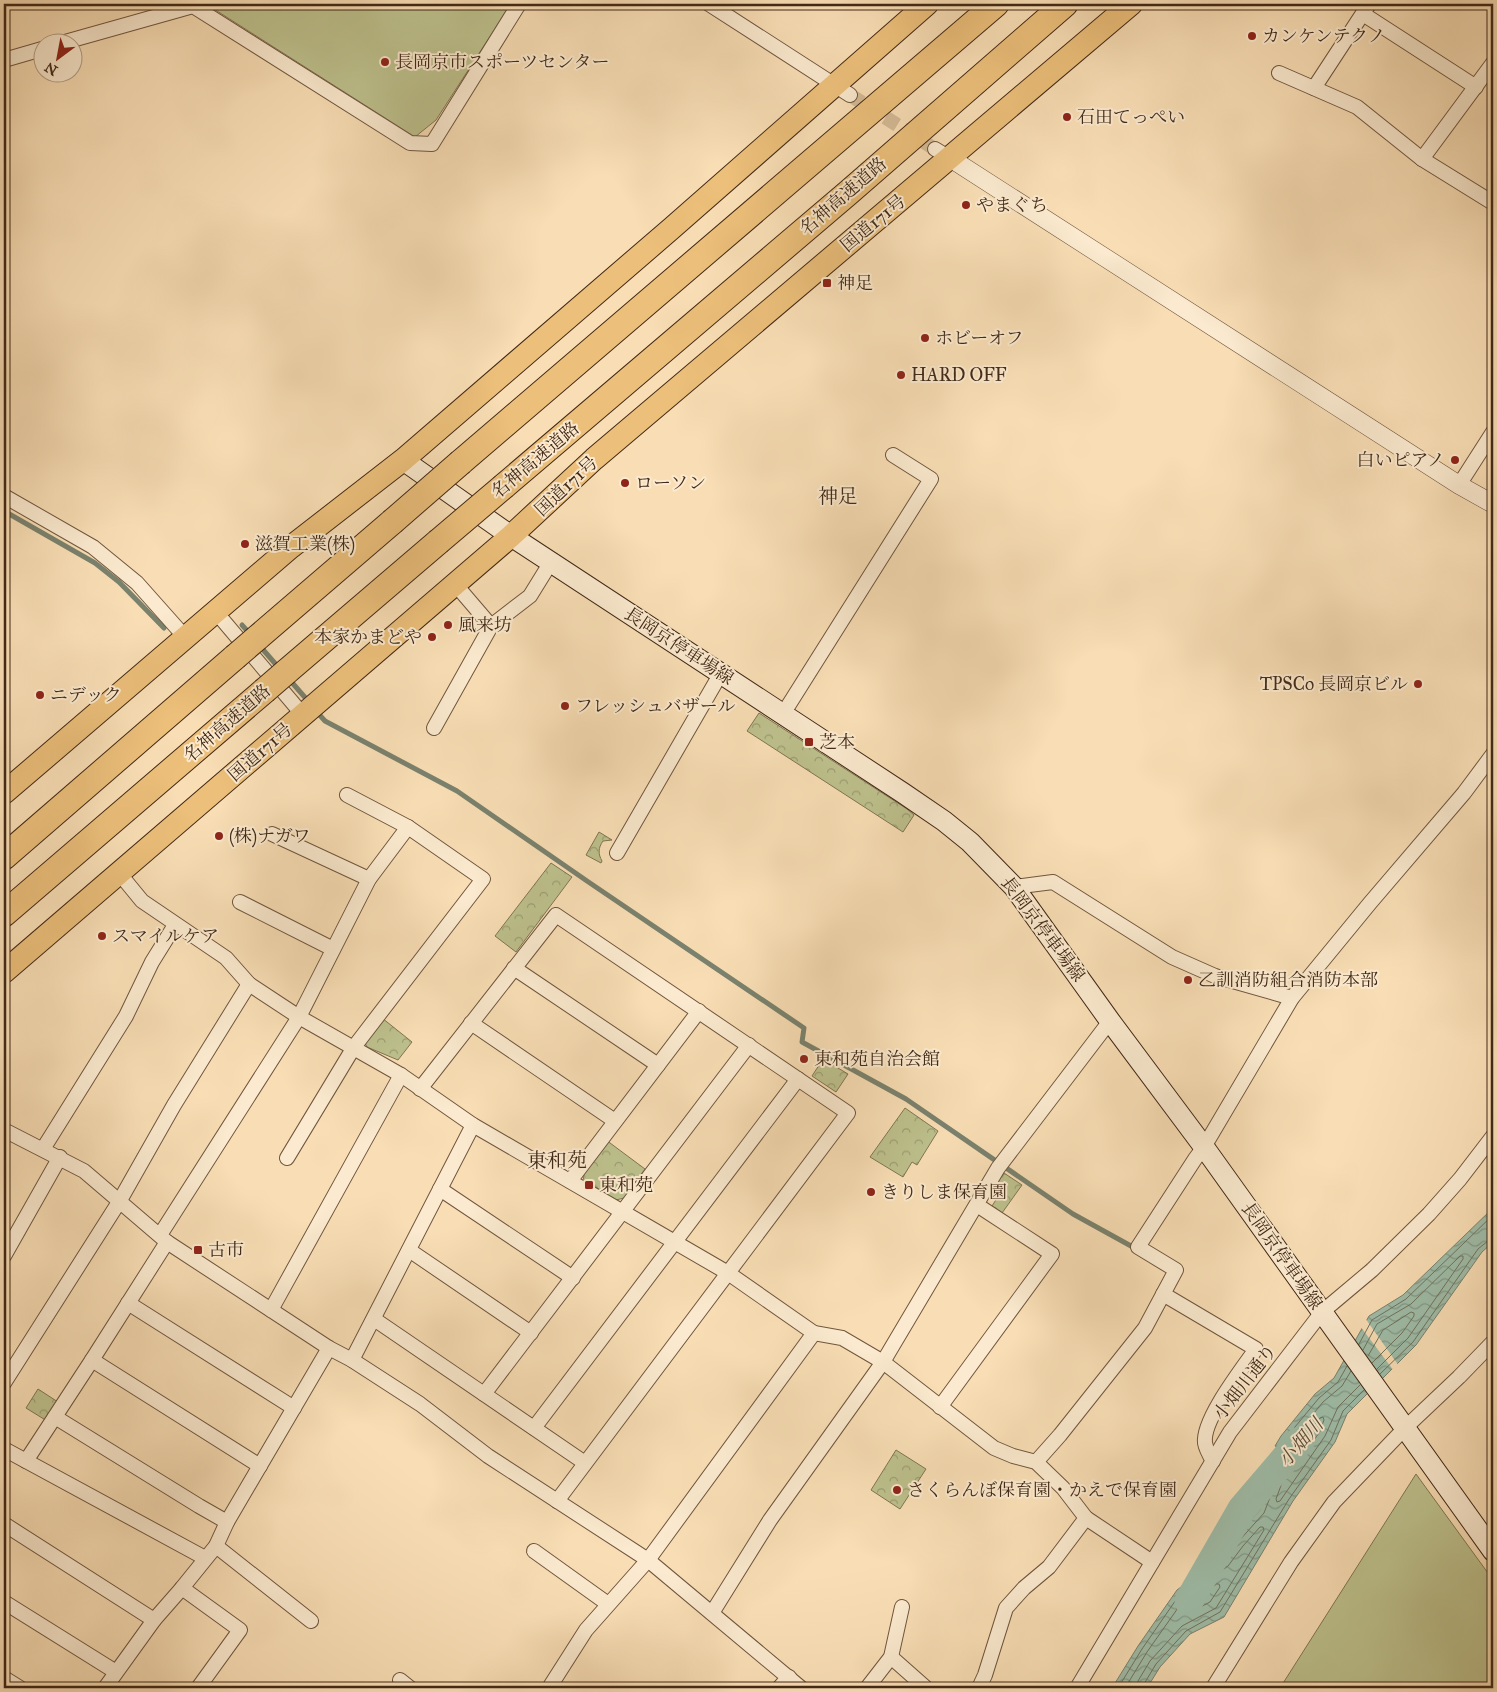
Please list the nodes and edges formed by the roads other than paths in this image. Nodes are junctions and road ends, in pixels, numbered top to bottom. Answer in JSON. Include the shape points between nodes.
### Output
{"nodes":[{"id":1,"x":519,"y":4,"type":"edge"},
{"id":2,"x":709,"y":4,"type":"edge"},
{"id":3,"x":927,"y":4,"type":"edge"},
{"id":4,"x":996,"y":4,"type":"edge"},
{"id":5,"x":1065,"y":4,"type":"edge"},
{"id":6,"x":1130,"y":4,"type":"edge"},
{"id":7,"x":1366,"y":9,"type":"edge"},
{"id":8,"x":82,"y":37,"type":"edge"},
{"id":9,"x":32,"y":52,"type":"edge"},
{"id":10,"x":4,"y":60,"type":"edge"},
{"id":11,"x":1493,"y":63,"type":"edge"},
{"id":12,"x":1279,"y":73,"type":"dead end"},
{"id":13,"x":1476,"y":87,"type":"junction"},
{"id":14,"x":1314,"y":88,"type":"junction"},
{"id":15,"x":843,"y":90,"type":"junction"},
{"id":16,"x":942,"y":153,"type":"junction"},
{"id":17,"x":1422,"y":160,"type":"junction"},
{"id":18,"x":1493,"y":202,"type":"edge"},
{"id":19,"x":1493,"y":432,"type":"edge"},
{"id":20,"x":893,"y":455,"type":"dead end"},
{"id":21,"x":403,"y":460,"type":"junction"},
{"id":22,"x":1459,"y":485,"type":"junction"},
{"id":23,"x":4,"y":496,"type":"edge"},
{"id":24,"x":1491,"y":499,"type":"edge"},
{"id":25,"x":511,"y":536,"type":"junction"},
{"id":26,"x":551,"y":562,"type":"junction"},
{"id":27,"x":455,"y":584,"type":"junction"},
{"id":28,"x":215,"y":612,"type":"junction"},
{"id":29,"x":491,"y":626,"type":"junction"},
{"id":30,"x":185,"y":637,"type":"junction"},
{"id":31,"x":721,"y":673,"type":"junction"},
{"id":32,"x":310,"y":709,"type":"junction"},
{"id":33,"x":783,"y":714,"type":"junction"},
{"id":34,"x":434,"y":728,"type":"dead end"},
{"id":35,"x":1493,"y":754,"type":"edge"},
{"id":36,"x":4,"y":793,"type":"edge"},
{"id":37,"x":347,"y":796,"type":"dead end"},
{"id":38,"x":408,"y":827,"type":"junction"},
{"id":39,"x":272,"y":834,"type":"dead end"},
{"id":40,"x":617,"y":853,"type":"dead end"},
{"id":41,"x":4,"y":857,"type":"edge"},
{"id":42,"x":119,"y":874,"type":"junction"},
{"id":43,"x":369,"y":879,"type":"junction"},
{"id":44,"x":1014,"y":887,"type":"junction"},
{"id":45,"x":240,"y":902,"type":"dead end"},
{"id":46,"x":4,"y":914,"type":"edge"},
{"id":47,"x":175,"y":925,"type":"junction"},
{"id":48,"x":333,"y":949,"type":"junction"},
{"id":49,"x":514,"y":968,"type":"junction"},
{"id":50,"x":4,"y":972,"type":"edge"},
{"id":51,"x":249,"y":984,"type":"junction"},
{"id":52,"x":1292,"y":998,"type":"junction"},
{"id":53,"x":699,"y":1012,"type":"junction"},
{"id":54,"x":299,"y":1017,"type":"junction"},
{"id":55,"x":1110,"y":1021,"type":"junction"},
{"id":56,"x":471,"y":1023,"type":"junction"},
{"id":57,"x":749,"y":1045,"type":"junction"},
{"id":58,"x":354,"y":1047,"type":"junction"},
{"id":59,"x":658,"y":1065,"type":"junction"},
{"id":60,"x":401,"y":1075,"type":"junction"},
{"id":61,"x":798,"y":1080,"type":"junction"},
{"id":62,"x":420,"y":1089,"type":"junction"},
{"id":63,"x":616,"y":1121,"type":"junction"},
{"id":64,"x":473,"y":1124,"type":"junction"},
{"id":65,"x":4,"y":1130,"type":"edge"},
{"id":66,"x":1493,"y":1136,"type":"edge"},
{"id":67,"x":1204,"y":1148,"type":"junction"},
{"id":68,"x":43,"y":1149,"type":"junction"},
{"id":69,"x":60,"y":1157,"type":"junction"},
{"id":70,"x":287,"y":1158,"type":"dead end"},
{"id":71,"x":570,"y":1181,"type":"junction"},
{"id":72,"x":440,"y":1189,"type":"junction"},
{"id":73,"x":120,"y":1202,"type":"junction"},
{"id":74,"x":977,"y":1205,"type":"junction"},
{"id":75,"x":622,"y":1212,"type":"junction"},
{"id":76,"x":163,"y":1238,"type":"junction"},
{"id":77,"x":675,"y":1243,"type":"junction"},
{"id":78,"x":409,"y":1250,"type":"junction"},
{"id":79,"x":4,"y":1256,"type":"edge"},
{"id":80,"x":728,"y":1273,"type":"junction"},
{"id":81,"x":573,"y":1278,"type":"junction"},
{"id":82,"x":1163,"y":1294,"type":"junction"},
{"id":83,"x":128,"y":1303,"type":"junction"},
{"id":84,"x":272,"y":1310,"type":"junction"},
{"id":85,"x":1326,"y":1317,"type":"junction"},
{"id":86,"x":374,"y":1319,"type":"junction"},
{"id":87,"x":531,"y":1333,"type":"junction"},
{"id":88,"x":814,"y":1333,"type":"junction"},
{"id":89,"x":1493,"y":1342,"type":"edge"},
{"id":90,"x":329,"y":1348,"type":"junction"},
{"id":91,"x":92,"y":1360,"type":"junction"},
{"id":92,"x":352,"y":1360,"type":"junction"},
{"id":93,"x":883,"y":1362,"type":"junction"},
{"id":94,"x":4,"y":1383,"type":"edge"},
{"id":95,"x":484,"y":1394,"type":"junction"},
{"id":96,"x":940,"y":1407,"type":"junction"},
{"id":97,"x":294,"y":1408,"type":"junction"},
{"id":98,"x":55,"y":1417,"type":"junction"},
{"id":99,"x":1403,"y":1425,"type":"junction"},
{"id":100,"x":534,"y":1428,"type":"junction"},
{"id":101,"x":4,"y":1449,"type":"edge"},
{"id":102,"x":26,"y":1461,"type":"junction"},
{"id":103,"x":1212,"y":1461,"type":"junction"},
{"id":104,"x":1036,"y":1462,"type":"junction"},
{"id":105,"x":585,"y":1463,"type":"junction"},
{"id":106,"x":260,"y":1466,"type":"junction"},
{"id":107,"x":557,"y":1501,"type":"junction"},
{"id":108,"x":1086,"y":1518,"type":"junction"},
{"id":109,"x":227,"y":1522,"type":"junction"},
{"id":110,"x":4,"y":1524,"type":"edge"},
{"id":111,"x":216,"y":1546,"type":"junction"},
{"id":112,"x":534,"y":1551,"type":"dead end"},
{"id":113,"x":1493,"y":1551,"type":"edge"},
{"id":114,"x":205,"y":1558,"type":"junction"},
{"id":115,"x":648,"y":1560,"type":"junction"},
{"id":116,"x":1152,"y":1562,"type":"junction"},
{"id":117,"x":182,"y":1588,"type":"junction"},
{"id":118,"x":4,"y":1602,"type":"edge"},
{"id":119,"x":608,"y":1604,"type":"junction"},
{"id":120,"x":902,"y":1607,"type":"dead end"},
{"id":121,"x":712,"y":1613,"type":"junction"},
{"id":122,"x":154,"y":1620,"type":"junction"},
{"id":123,"x":311,"y":1621,"type":"dead end"},
{"id":124,"x":891,"y":1658,"type":"junction"},
{"id":125,"x":116,"y":1672,"type":"junction"},
{"id":126,"x":789,"y":1677,"type":"junction"},
{"id":127,"x":4,"y":1678,"type":"edge"},
{"id":128,"x":20,"y":1688,"type":"edge"},
{"id":129,"x":105,"y":1688,"type":"edge"},
{"id":130,"x":198,"y":1688,"type":"edge"},
{"id":131,"x":549,"y":1688,"type":"edge"},
{"id":132,"x":779,"y":1688,"type":"edge"},
{"id":133,"x":801,"y":1688,"type":"edge"},
{"id":134,"x":867,"y":1688,"type":"edge"},
{"id":135,"x":926,"y":1688,"type":"edge"},
{"id":136,"x":979,"y":1688,"type":"edge"},
{"id":137,"x":1077,"y":1688,"type":"edge"},
{"id":138,"x":1214,"y":1688,"type":"edge"}],
"edges":[{"from":1,"to":8,"type":"street","via":[[432,144],[410,143],[193,6]]},
{"from":2,"to":15,"type":"street"},
{"from":3,"to":15,"type":"highway"},
{"from":4,"to":41,"type":"highway","bridge":true},
{"from":5,"to":46,"type":"highway","name":"名神高速道路","bridge":true},
{"from":6,"to":16,"type":"highway","name":"国道171号"},
{"from":7,"to":13,"type":"street"},
{"from":7,"to":14,"type":"street"},
{"from":9,"to":10,"type":"street"},
{"from":11,"to":13,"type":"street"},
{"from":12,"to":14,"type":"street"},
{"from":13,"to":17,"type":"street"},
{"from":14,"to":17,"type":"street","via":[[1357,107]]},
{"from":15,"to":21,"type":"highway","via":[[680,222]]},
{"from":16,"to":22,"type":"street"},
{"from":16,"to":25,"type":"highway","name":"国道171号"},
{"from":17,"to":18,"type":"street"},
{"from":19,"to":22,"type":"street"},
{"from":20,"to":33,"type":"street","via":[[931,479]]},
{"from":21,"to":25,"type":"main road","name":"長岡京停車場線"},
{"from":21,"to":28,"type":"highway","via":[[290,547]]},
{"from":22,"to":24,"type":"street"},
{"from":23,"to":30,"type":"street","via":[[93,547],[138,583]]},
{"from":25,"to":26,"type":"main road","name":"長岡京停車場線"},
{"from":25,"to":27,"type":"highway","name":"国道171号"},
{"from":26,"to":29,"type":"street","via":[[530,596]]},
{"from":26,"to":31,"type":"main road","name":"長岡京停車場線"},
{"from":27,"to":29,"type":"street"},
{"from":27,"to":32,"type":"highway","name":"国道171号"},
{"from":28,"to":30,"type":"highway"},
{"from":28,"to":32,"type":"street"},
{"from":29,"to":34,"type":"street"},
{"from":30,"to":36,"type":"highway"},
{"from":31,"to":33,"type":"main road","name":"長岡京停車場線"},
{"from":31,"to":40,"type":"street"},
{"from":32,"to":42,"type":"highway","name":"国道171号"},
{"from":33,"to":44,"type":"main road","name":"長岡京停車場線","via":[[944,821],[970,842]]},
{"from":35,"to":52,"type":"street"},
{"from":37,"to":38,"type":"street"},
{"from":38,"to":43,"type":"street"},
{"from":38,"to":58,"type":"street","via":[[483,879]]},
{"from":39,"to":43,"type":"street"},
{"from":42,"to":47,"type":"street","via":[[142,901]]},
{"from":42,"to":50,"type":"highway","name":"国道171号"},
{"from":43,"to":48,"type":"street"},
{"from":44,"to":52,"type":"street","via":[[1053,882],[1172,957],[1214,976]]},
{"from":44,"to":55,"type":"main road","name":"長岡京停車場線"},
{"from":45,"to":48,"type":"street"},
{"from":47,"to":51,"type":"street","via":[[226,958]]},
{"from":47,"to":68,"type":"street","via":[[152,962],[126,1016]]},
{"from":48,"to":54,"type":"street"},
{"from":49,"to":53,"type":"street","via":[[556,914]]},
{"from":49,"to":56,"type":"street"},
{"from":49,"to":59,"type":"street"},
{"from":51,"to":54,"type":"street"},
{"from":51,"to":73,"type":"street","via":[[174,1105]]},
{"from":52,"to":67,"type":"street"},
{"from":53,"to":57,"type":"street"},
{"from":53,"to":59,"type":"street"},
{"from":54,"to":58,"type":"street"},
{"from":54,"to":76,"type":"street"},
{"from":55,"to":67,"type":"main road","name":"長岡京停車場線"},
{"from":55,"to":74,"type":"street","via":[[1001,1164]]},
{"from":56,"to":62,"type":"street"},
{"from":56,"to":63,"type":"street"},
{"from":57,"to":61,"type":"street"},
{"from":57,"to":75,"type":"street"},
{"from":58,"to":60,"type":"street"},
{"from":58,"to":70,"type":"street"},
{"from":59,"to":63,"type":"street"},
{"from":60,"to":62,"type":"street"},
{"from":60,"to":84,"type":"street"},
{"from":61,"to":77,"type":"street"},
{"from":61,"to":80,"type":"street","via":[[848,1113]]},
{"from":62,"to":64,"type":"street"},
{"from":63,"to":71,"type":"street"},
{"from":64,"to":71,"type":"street"},
{"from":64,"to":72,"type":"street"},
{"from":65,"to":68,"type":"street"},
{"from":66,"to":85,"type":"street","name":"小畑川通り","via":[[1429,1214]]},
{"from":67,"to":82,"type":"street","via":[[1138,1247],[1176,1270]]},
{"from":67,"to":85,"type":"main road","name":"長岡京停車場線"},
{"from":68,"to":69,"type":"street"},
{"from":69,"to":73,"type":"street","via":[[84,1171]]},
{"from":69,"to":79,"type":"street"},
{"from":71,"to":75,"type":"street"},
{"from":72,"to":78,"type":"street"},
{"from":72,"to":81,"type":"street"},
{"from":73,"to":76,"type":"street"},
{"from":73,"to":94,"type":"street"},
{"from":74,"to":93,"type":"street"},
{"from":74,"to":96,"type":"street","via":[[1052,1254]]},
{"from":75,"to":77,"type":"street"},
{"from":75,"to":81,"type":"street"},
{"from":76,"to":83,"type":"street"},
{"from":76,"to":84,"type":"street"},
{"from":77,"to":80,"type":"street"},
{"from":77,"to":100,"type":"street"},
{"from":78,"to":86,"type":"street"},
{"from":78,"to":87,"type":"street"},
{"from":80,"to":88,"type":"street"},
{"from":80,"to":105,"type":"street"},
{"from":81,"to":87,"type":"street"},
{"from":82,"to":103,"type":"street","via":[[1256,1348],[1213,1413],[1205,1443]]},
{"from":82,"to":104,"type":"street","via":[[1139,1335]]},
{"from":83,"to":91,"type":"street"},
{"from":83,"to":97,"type":"street"},
{"from":84,"to":90,"type":"street"},
{"from":85,"to":99,"type":"main road","name":"長岡京停車場線"},
{"from":85,"to":103,"type":"street","name":"小畑川通り","via":[[1230,1432]]},
{"from":86,"to":92,"type":"street"},
{"from":86,"to":95,"type":"street"},
{"from":87,"to":95,"type":"street"},
{"from":88,"to":93,"type":"street","via":[[842,1338]]},
{"from":88,"to":115,"type":"street"},
{"from":89,"to":99,"type":"street","via":[[1459,1377]]},
{"from":90,"to":92,"type":"street"},
{"from":90,"to":97,"type":"street"},
{"from":91,"to":98,"type":"street"},
{"from":91,"to":106,"type":"street"},
{"from":92,"to":107,"type":"street"},
{"from":93,"to":96,"type":"street"},
{"from":93,"to":121,"type":"street","via":[[770,1520]]},
{"from":95,"to":100,"type":"street"},
{"from":96,"to":104,"type":"street","via":[[994,1448]]},
{"from":97,"to":106,"type":"street"},
{"from":98,"to":102,"type":"street"},
{"from":98,"to":109,"type":"street"},
{"from":99,"to":113,"type":"main road","name":"長岡京停車場線"},
{"from":99,"to":138,"type":"street","via":[[1334,1502],[1292,1562]]},
{"from":100,"to":105,"type":"street"},
{"from":101,"to":102,"type":"street"},
{"from":102,"to":114,"type":"street"},
{"from":103,"to":116,"type":"street","name":"小畑川通り"},
{"from":104,"to":108,"type":"street","via":[[1063,1488]]},
{"from":105,"to":107,"type":"street"},
{"from":106,"to":109,"type":"street"},
{"from":107,"to":115,"type":"street"},
{"from":108,"to":116,"type":"street"},
{"from":108,"to":136,"type":"street","via":[[1049,1567],[1006,1608]]},
{"from":109,"to":111,"type":"street"},
{"from":110,"to":122,"type":"street"},
{"from":111,"to":114,"type":"street"},
{"from":111,"to":123,"type":"street"},
{"from":112,"to":119,"type":"street"},
{"from":114,"to":117,"type":"street"},
{"from":115,"to":119,"type":"street"},
{"from":115,"to":121,"type":"street"},
{"from":116,"to":137,"type":"street","name":"小畑川通り"},
{"from":117,"to":122,"type":"street"},
{"from":117,"to":130,"type":"street","via":[[240,1630]]},
{"from":118,"to":125,"type":"street"},
{"from":119,"to":131,"type":"street","via":[[586,1630]]},
{"from":120,"to":124,"type":"street"},
{"from":121,"to":126,"type":"street"},
{"from":122,"to":125,"type":"street"},
{"from":124,"to":134,"type":"street"},
{"from":124,"to":135,"type":"street"},
{"from":125,"to":129,"type":"street"},
{"from":126,"to":132,"type":"street"},
{"from":126,"to":133,"type":"street"},
{"from":127,"to":128,"type":"street"}]}
